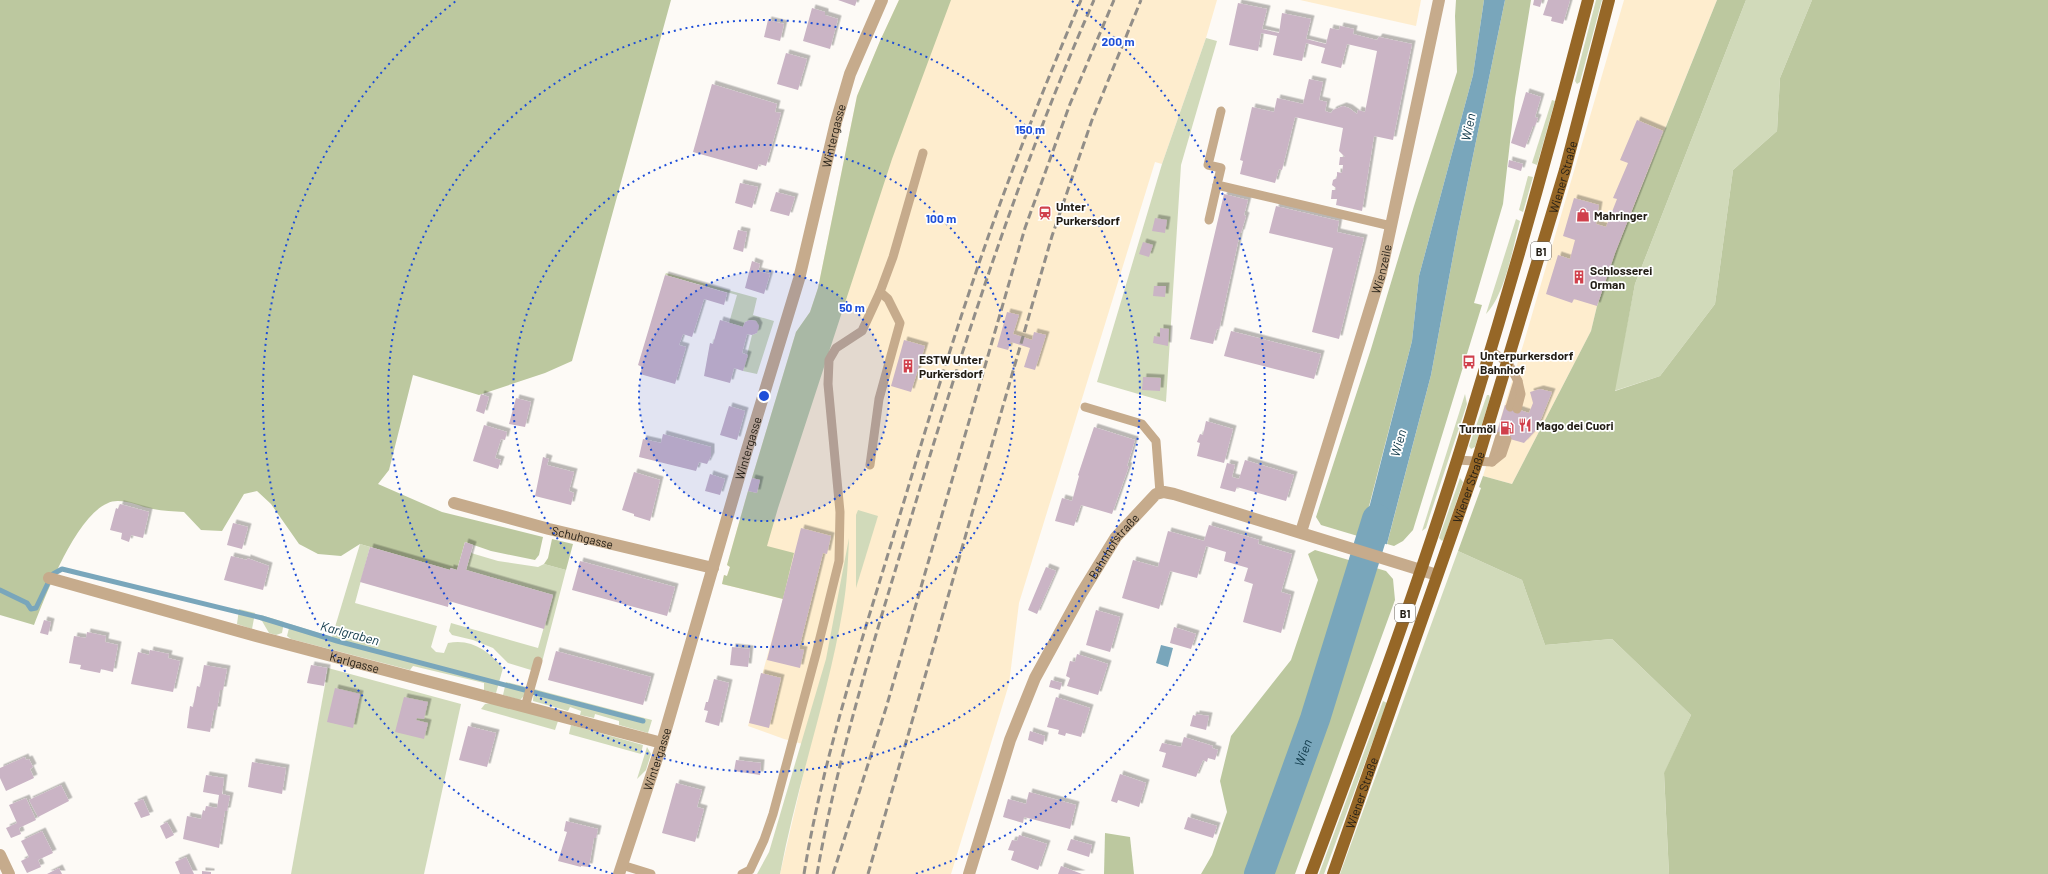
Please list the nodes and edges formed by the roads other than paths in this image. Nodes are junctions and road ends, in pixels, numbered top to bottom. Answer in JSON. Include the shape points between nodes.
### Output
{"nodes":[{"id":1,"x":882,"y":0,"type":"edge"},
{"id":2,"x":1439,"y":0,"type":"edge"},
{"id":3,"x":1588,"y":0,"type":"edge"},
{"id":4,"x":1609,"y":0,"type":"edge"},
{"id":5,"x":1221,"y":111,"type":"dead end"},
{"id":6,"x":923,"y":153,"type":"dead end"},
{"id":7,"x":1217,"y":185,"type":"junction"},
{"id":8,"x":1209,"y":220,"type":"dead end"},
{"id":9,"x":1391,"y":226,"type":"junction"},
{"id":10,"x":880,"y":292,"type":"junction"},
{"id":11,"x":1490,"y":350,"type":"junction"},
{"id":12,"x":1508,"y":363,"type":"junction"},
{"id":13,"x":1085,"y":407,"type":"dead end"},
{"id":14,"x":1513,"y":408,"type":"dead end"},
{"id":15,"x":1504,"y":438,"type":"dead end"},
{"id":16,"x":1456,"y":460,"type":"junction"},
{"id":17,"x":1477,"y":462,"type":"junction"},
{"id":18,"x":870,"y":465,"type":"dead end"},
{"id":19,"x":1160,"y":493,"type":"junction"},
{"id":20,"x":454,"y":503,"type":"dead end"},
{"id":21,"x":1301,"y":532,"type":"junction"},
{"id":22,"x":713,"y":568,"type":"junction"},
{"id":23,"x":1420,"y":569,"type":"junction"},
{"id":24,"x":1437,"y":574,"type":"junction"},
{"id":25,"x":49,"y":578,"type":"dead end"},
{"id":26,"x":538,"y":661,"type":"dead end"},
{"id":27,"x":528,"y":696,"type":"junction"},
{"id":28,"x":662,"y":743,"type":"junction"},
{"id":29,"x":0,"y":855,"type":"edge"},
{"id":30,"x":621,"y":870,"type":"edge"},
{"id":31,"x":9,"y":874,"type":"edge"},
{"id":32,"x":651,"y":874,"type":"edge"},
{"id":33,"x":742,"y":874,"type":"edge"},
{"id":34,"x":969,"y":874,"type":"edge"},
{"id":35,"x":1312,"y":874,"type":"edge"},
{"id":36,"x":1333,"y":874,"type":"edge"}],
"edges":[{"from":1,"to":22,"type":"street","name":"Wintergasse","via":[[850,74],[799,279]]},
{"from":2,"to":9,"type":"street","name":"Wienzeile"},
{"from":3,"to":11,"type":"main road","name":"Wiener Straße","number":"B1","via":[[1542,173]]},
{"from":4,"to":12,"type":"main road","name":"Wiener Straße","number":"B1","via":[[1565,170]]},
{"from":5,"to":7,"type":"lane","via":[[1208,165],[1221,168]]},
{"from":6,"to":10,"type":"lane"},
{"from":7,"to":8,"type":"lane"},
{"from":7,"to":9,"type":"lane"},
{"from":9,"to":21,"type":"street","name":"Wienzeile","via":[[1381,274]]},
{"from":10,"to":18,"type":"lane","via":[[888,299],[900,323],[879,399]]},
{"from":10,"to":33,"type":"lane","via":[[862,331],[836,348],[829,360],[828,384],[840,512],[839,561],[773,814],[750,870]]},
{"from":11,"to":12,"type":"lane"},
{"from":11,"to":16,"type":"main road","name":"Wiener Straße","number":"B1"},
{"from":12,"to":14,"type":"lane","via":[[1518,381]]},
{"from":12,"to":17,"type":"main road","name":"Wiener Straße","number":"B1"},
{"from":13,"to":19,"type":"lane","via":[[1142,424],[1156,441]]},
{"from":15,"to":17,"type":"lane","via":[[1492,462]]},
{"from":16,"to":17,"type":"lane"},
{"from":16,"to":23,"type":"main road","name":"Wiener Straße","number":"B1"},
{"from":17,"to":24,"type":"main road","name":"Wiener Straße","number":"B1"},
{"from":19,"to":21,"type":"street","via":[[1174,494]]},
{"from":19,"to":34,"type":"street","name":"Bahnhofstraße","via":[[1156,494],[1116,537],[1035,678],[1010,740]]},
{"from":20,"to":22,"type":"street","name":"Schuhgasse"},
{"from":21,"to":23,"type":"street"},
{"from":22,"to":28,"type":"street","name":"Wintergasse"},
{"from":23,"to":24,"type":"street"},
{"from":23,"to":35,"type":"main road","name":"Wiener Straße","number":"B1"},
{"from":24,"to":36,"type":"main road","name":"Wiener Straße","number":"B1"},
{"from":25,"to":27,"type":"street","name":"Karlgasse","via":[[256,636]]},
{"from":26,"to":27,"type":"lane"},
{"from":27,"to":28,"type":"street","name":"Karlgasse"},
{"from":28,"to":30,"type":"street","name":"Wintergasse"},
{"from":29,"to":31,"type":"street"},
{"from":30,"to":32,"type":"lane"}]}
